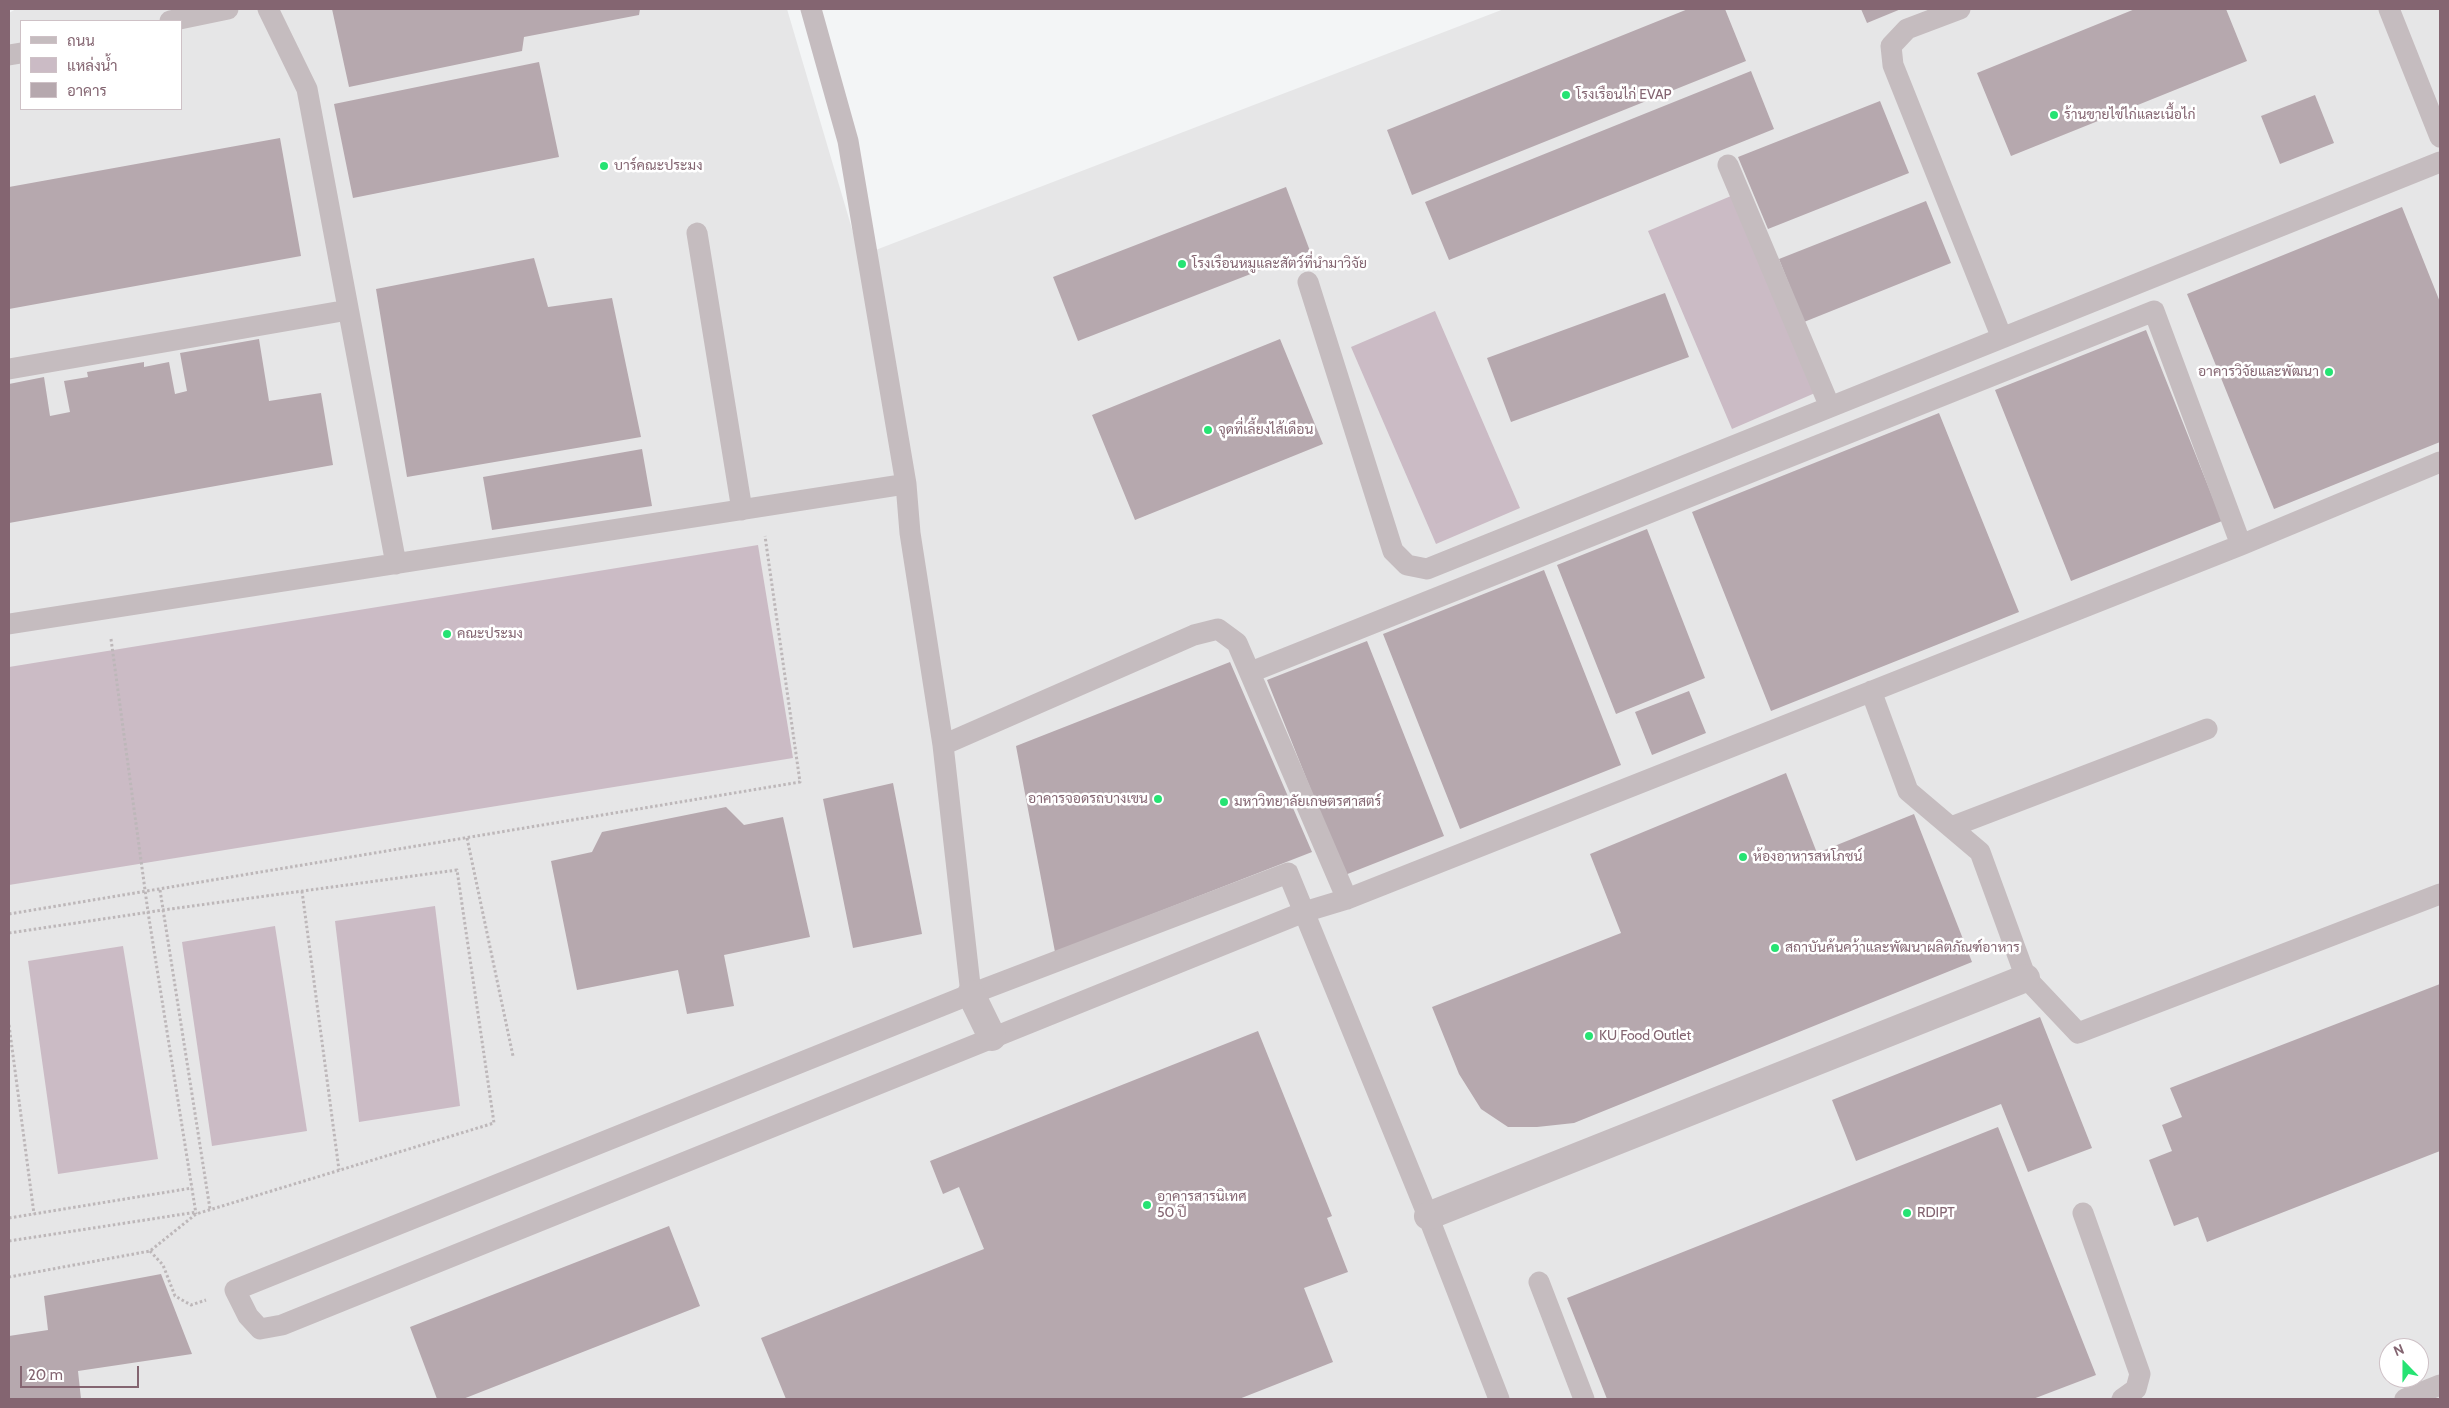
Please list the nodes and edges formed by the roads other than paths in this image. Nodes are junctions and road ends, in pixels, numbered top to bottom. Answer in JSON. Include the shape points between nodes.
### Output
{"nodes":[{"id":1,"x":228,"y":9,"type":"edge"},
{"id":2,"x":268,"y":9,"type":"edge"},
{"id":3,"x":811,"y":9,"type":"edge"},
{"id":4,"x":1960,"y":9,"type":"edge"},
{"id":5,"x":2389,"y":9,"type":"edge"},
{"id":6,"x":175,"y":20,"type":"edge"},
{"id":7,"x":2440,"y":137,"type":"edge"},
{"id":8,"x":2440,"y":162,"type":"edge"},
{"id":9,"x":1728,"y":165,"type":"dead end"},
{"id":10,"x":697,"y":233,"type":"dead end"},
{"id":11,"x":1308,"y":282,"type":"dead end"},
{"id":12,"x":348,"y":310,"type":"junction"},
{"id":13,"x":2002,"y":338,"type":"junction"},
{"id":14,"x":9,"y":369,"type":"edge"},
{"id":15,"x":1830,"y":407,"type":"junction"},
{"id":16,"x":2440,"y":462,"type":"edge"},
{"id":17,"x":906,"y":484,"type":"junction"},
{"id":18,"x":751,"y":508,"type":"junction"},
{"id":19,"x":2241,"y":545,"type":"junction"},
{"id":20,"x":396,"y":564,"type":"junction"},
{"id":21,"x":9,"y":624,"type":"edge"},
{"id":22,"x":1251,"y":672,"type":"junction"},
{"id":23,"x":1871,"y":691,"type":"junction"},
{"id":24,"x":2208,"y":729,"type":"dead end"},
{"id":25,"x":943,"y":746,"type":"junction"},
{"id":26,"x":1951,"y":827,"type":"junction"},
{"id":27,"x":2440,"y":894,"type":"edge"},
{"id":28,"x":1347,"y":898,"type":"junction"},
{"id":29,"x":1304,"y":912,"type":"junction"},
{"id":30,"x":2026,"y":978,"type":"junction"},
{"id":31,"x":972,"y":994,"type":"junction"},
{"id":32,"x":992,"y":1037,"type":"junction"},
{"id":33,"x":2083,"y":1212,"type":"dead end"},
{"id":34,"x":1428,"y":1216,"type":"junction"},
{"id":35,"x":1539,"y":1282,"type":"dead end"},
{"id":36,"x":2440,"y":1386,"type":"edge"},
{"id":37,"x":1499,"y":1399,"type":"edge"},
{"id":38,"x":1584,"y":1399,"type":"edge"},
{"id":39,"x":2125,"y":1399,"type":"edge"},
{"id":40,"x":2405,"y":1399,"type":"edge"}],
"edges":[{"from":1,"to":6,"type":"lane"},
{"from":2,"to":12,"type":"lane","via":[[307,89]]},
{"from":3,"to":17,"type":"lane","via":[[848,141]]},
{"from":4,"to":13,"type":"lane","via":[[1907,29],[1891,46],[1893,65]]},
{"from":5,"to":7,"type":"lane"},
{"from":8,"to":13,"type":"lane"},
{"from":9,"to":15,"type":"lane"},
{"from":10,"to":18,"type":"lane"},
{"from":11,"to":15,"type":"lane","via":[[1393,551],[1407,565],[1427,569]]},
{"from":12,"to":14,"type":"lane"},
{"from":12,"to":20,"type":"lane"},
{"from":13,"to":15,"type":"lane"},
{"from":16,"to":19,"type":"lane"},
{"from":17,"to":18,"type":"lane"},
{"from":17,"to":25,"type":"lane","via":[[910,533]]},
{"from":18,"to":20,"type":"lane"},
{"from":19,"to":22,"type":"lane","via":[[2154,311]]},
{"from":19,"to":23,"type":"lane"},
{"from":20,"to":21,"type":"lane"},
{"from":22,"to":25,"type":"lane","via":[[1237,643],[1218,628]]},
{"from":22,"to":28,"type":"lane"},
{"from":23,"to":26,"type":"lane","via":[[1908,791]]},
{"from":23,"to":28,"type":"lane"},
{"from":24,"to":26,"type":"lane"},
{"from":25,"to":31,"type":"lane"},
{"from":26,"to":30,"type":"lane","via":[[1980,852]]},
{"from":27,"to":30,"type":"lane","via":[[2078,1033]]},
{"from":28,"to":29,"type":"lane"},
{"from":29,"to":31,"type":"lane","via":[[1288,873]]},
{"from":29,"to":32,"type":"lane"},
{"from":29,"to":34,"type":"lane"},
{"from":30,"to":34,"type":"street"},
{"from":31,"to":32,"type":"street"},
{"from":31,"to":32,"type":"lane","via":[[235,1290],[248,1316],[260,1328],[282,1325]]},
{"from":33,"to":39,"type":"lane","via":[[2140,1374],[2136,1389]]},
{"from":34,"to":37,"type":"lane"},
{"from":35,"to":38,"type":"lane"},
{"from":36,"to":40,"type":"lane"}]}
